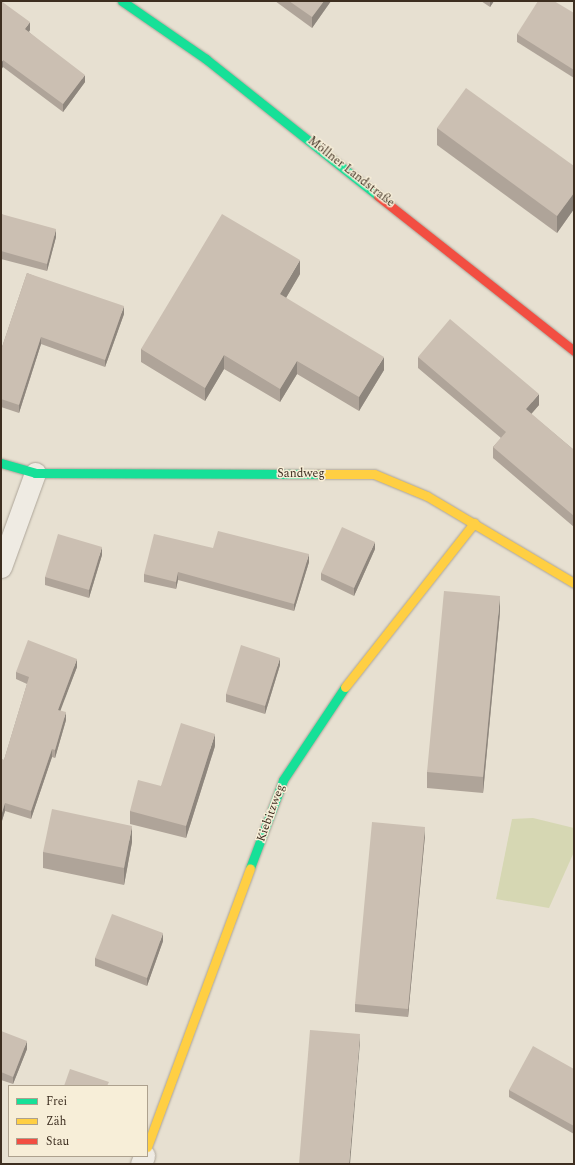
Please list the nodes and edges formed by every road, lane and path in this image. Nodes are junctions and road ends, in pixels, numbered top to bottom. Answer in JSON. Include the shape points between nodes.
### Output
{"nodes":[{"id":1,"x":122,"y":1,"type":"edge"},
{"id":2,"x":574,"y":351,"type":"edge"},
{"id":3,"x":1,"y":463,"type":"edge"},
{"id":4,"x":35,"y":472,"type":"junction"},
{"id":5,"x":474,"y":523,"type":"junction"},
{"id":6,"x":1,"y":567,"type":"edge"},
{"id":7,"x":574,"y":583,"type":"edge"},
{"id":8,"x":148,"y":1144,"type":"edge"}],
"edges":[{"from":1,"to":2,"type":"street","name":"Möllner Landstraße","via":[[206,60]]},
{"from":3,"to":4,"type":"street","name":"Sandweg"},
{"from":4,"to":5,"type":"street","name":"Sandweg","via":[[374,474],[427,496]]},
{"from":4,"to":6,"type":"street"},
{"from":5,"to":7,"type":"street","name":"Sandweg"},
{"from":5,"to":8,"type":"street","name":"Kiebitzweg","via":[[348,682],[283,780]]}]}
